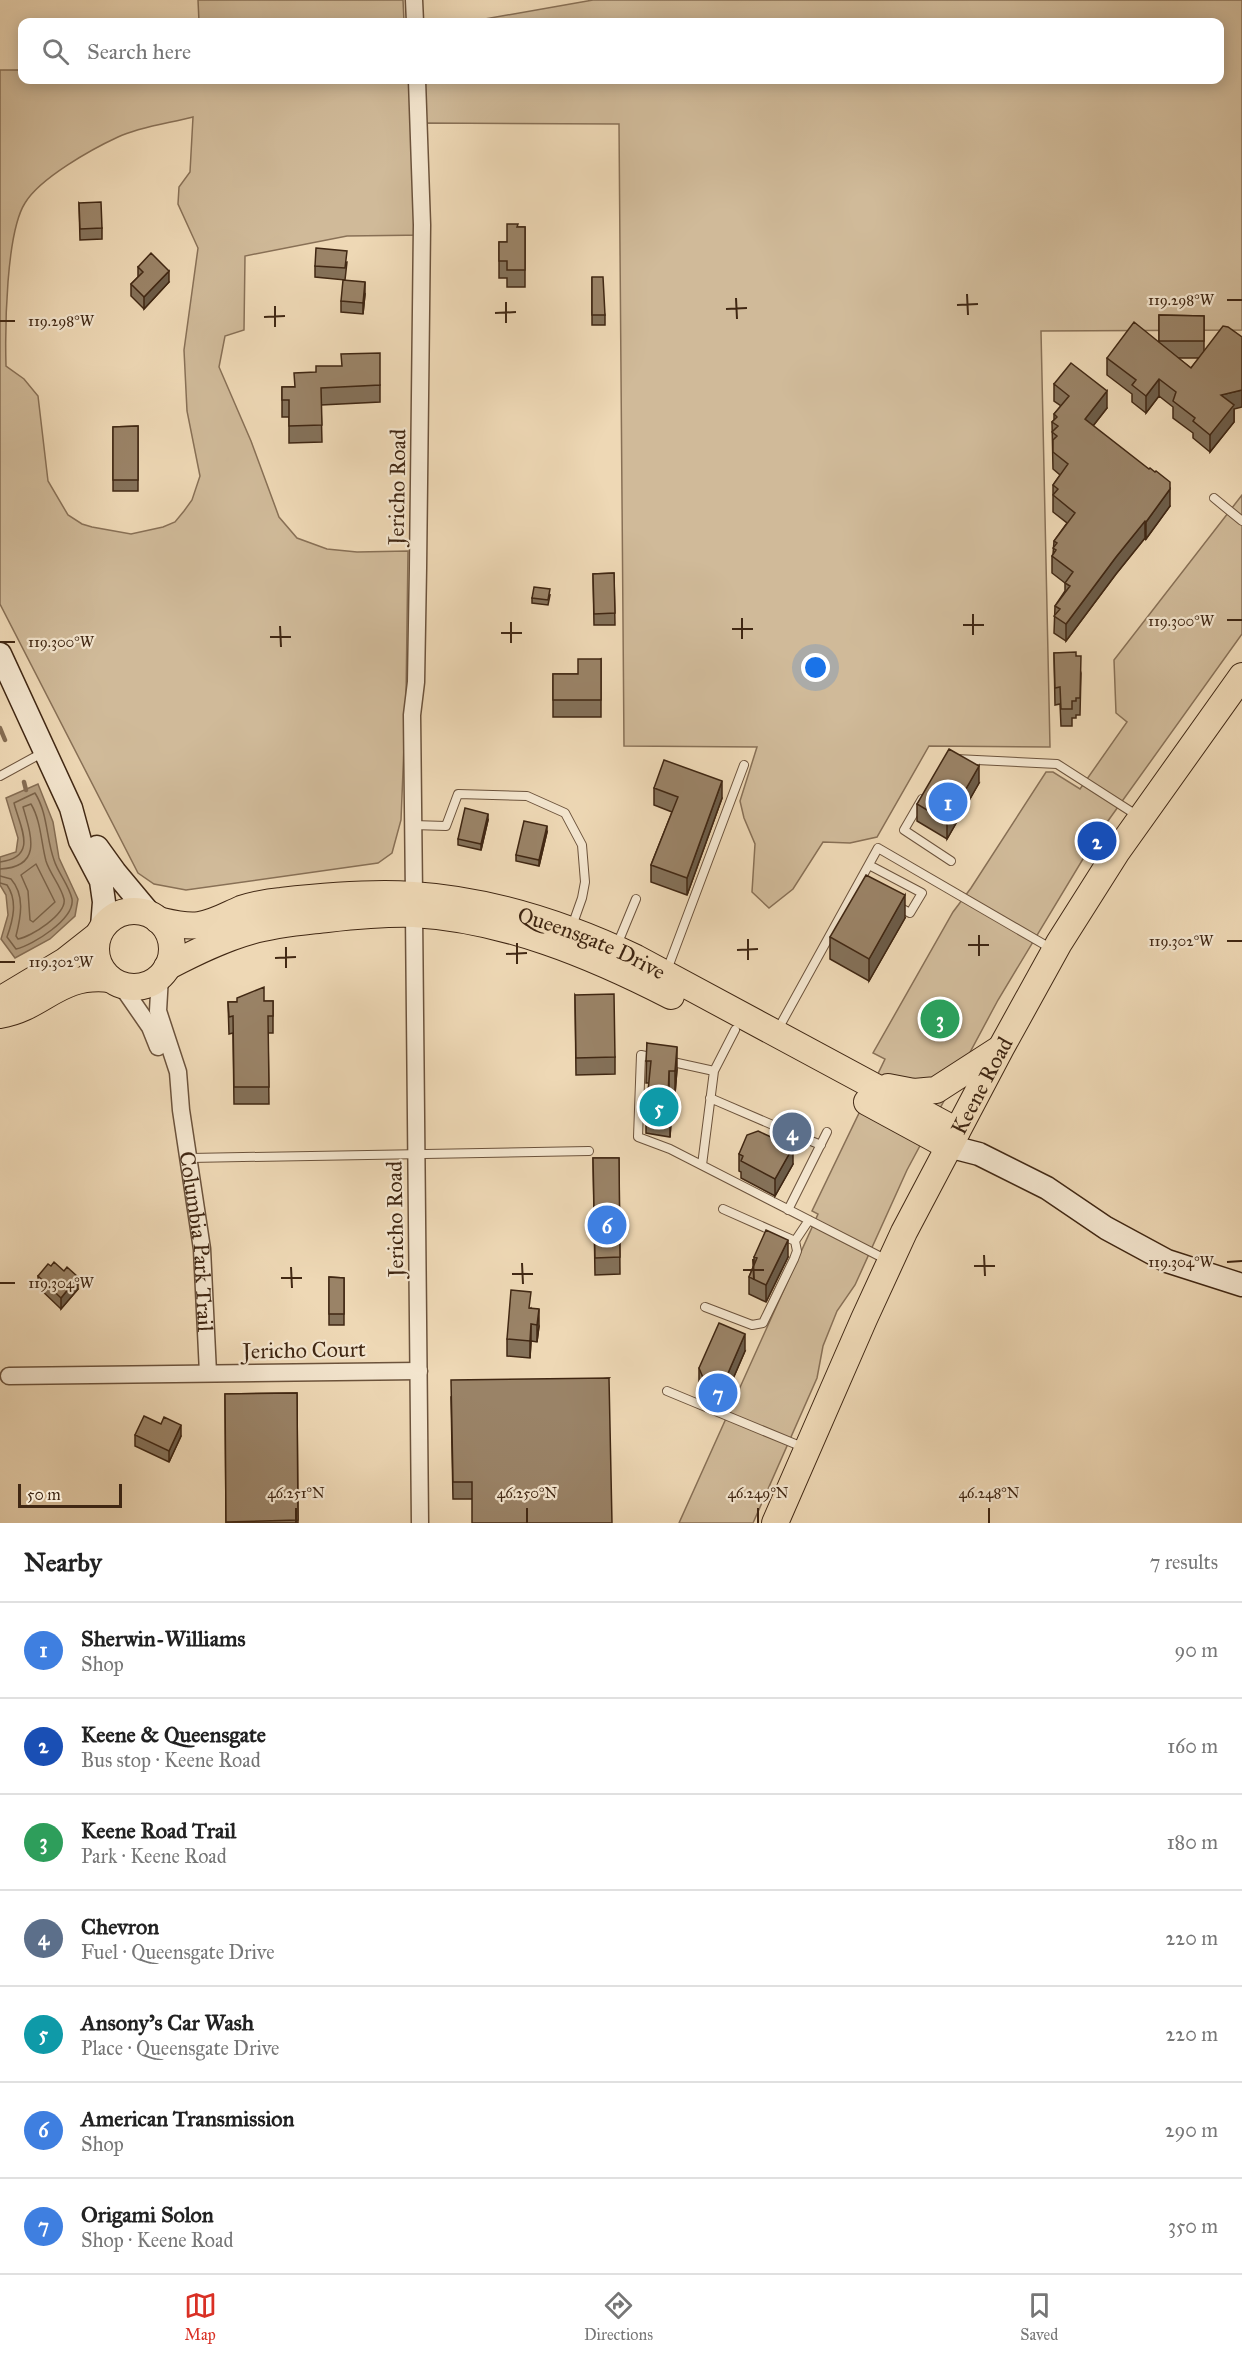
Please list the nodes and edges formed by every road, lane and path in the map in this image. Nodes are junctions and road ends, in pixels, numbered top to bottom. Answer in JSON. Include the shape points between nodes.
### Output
{"nodes":[{"id":1,"x":414,"y":0,"type":"edge"},
{"id":2,"x":415,"y":18,"type":"edge"},
{"id":3,"x":417,"y":84,"type":"edge"},
{"id":4,"x":1214,"y":498,"type":"dead end"},
{"id":5,"x":1242,"y":521,"type":"edge"},
{"id":6,"x":0,"y":654,"type":"edge"},
{"id":7,"x":1242,"y":676,"type":"edge"},
{"id":8,"x":46,"y":751,"type":"junction"},
{"id":9,"x":945,"y":758,"type":"edge"},
{"id":10,"x":744,"y":765,"type":"dead end"},
{"id":11,"x":0,"y":776,"type":"edge"},
{"id":12,"x":928,"y":789,"type":"edge"},
{"id":13,"x":72,"y":808,"type":"junction"},
{"id":14,"x":1141,"y":817,"type":"junction"},
{"id":15,"x":413,"y":825,"type":"junction"},
{"id":16,"x":951,"y":861,"type":"dead end"},
{"id":17,"x":869,"y":865,"type":"junction"},
{"id":18,"x":858,"y":886,"type":"junction"},
{"id":19,"x":868,"y":891,"type":"edge"},
{"id":20,"x":636,"y":899,"type":"dead end"},
{"id":21,"x":889,"y":902,"type":"edge"},
{"id":22,"x":414,"y":904,"type":"junction"},
{"id":23,"x":154,"y":917,"type":"junction"},
{"id":24,"x":100,"y":931,"type":"junction"},
{"id":25,"x":571,"y":931,"type":"junction"},
{"id":26,"x":616,"y":948,"type":"junction"},
{"id":27,"x":1055,"y":950,"type":"junction"},
{"id":28,"x":164,"y":972,"type":"junction"},
{"id":29,"x":666,"y":974,"type":"junction"},
{"id":30,"x":116,"y":982,"type":"junction"},
{"id":31,"x":0,"y":1000,"type":"edge"},
{"id":32,"x":0,"y":1015,"type":"edge"},
{"id":33,"x":735,"y":1030,"type":"junction"},
{"id":34,"x":776,"y":1033,"type":"junction"},
{"id":35,"x":1001,"y":1048,"type":"junction"},
{"id":36,"x":714,"y":1071,"type":"junction"},
{"id":37,"x":874,"y":1085,"type":"junction"},
{"id":38,"x":710,"y":1098,"type":"junction"},
{"id":39,"x":181,"y":1110,"type":"junction"},
{"id":40,"x":782,"y":1129,"type":"dead end"},
{"id":41,"x":826,"y":1132,"type":"dead end"},
{"id":42,"x":801,"y":1137,"type":"dead end"},
{"id":43,"x":952,"y":1139,"type":"junction"},
{"id":44,"x":820,"y":1144,"type":"junction"},
{"id":45,"x":589,"y":1151,"type":"dead end"},
{"id":46,"x":416,"y":1154,"type":"junction"},
{"id":47,"x":190,"y":1158,"type":"junction"},
{"id":48,"x":702,"y":1165,"type":"junction"},
{"id":49,"x":723,"y":1209,"type":"dead end"},
{"id":50,"x":788,"y":1210,"type":"junction"},
{"id":51,"x":809,"y":1220,"type":"junction"},
{"id":52,"x":795,"y":1241,"type":"junction"},
{"id":53,"x":890,"y":1262,"type":"junction"},
{"id":54,"x":1242,"y":1285,"type":"edge"},
{"id":55,"x":705,"y":1307,"type":"dead end"},
{"id":56,"x":419,"y":1371,"type":"junction"},
{"id":57,"x":208,"y":1373,"type":"junction"},
{"id":58,"x":9,"y":1376,"type":"dead end"},
{"id":59,"x":667,"y":1391,"type":"dead end"},
{"id":60,"x":808,"y":1449,"type":"junction"},
{"id":61,"x":420,"y":1523,"type":"edge"},
{"id":62,"x":776,"y":1523,"type":"edge"}],
"edges":[{"from":1,"to":2,"type":"street"},
{"from":3,"to":15,"type":"street","name":"Jericho Road","via":[[422,225]]},
{"from":4,"to":5,"type":"lane"},
{"from":6,"to":8,"type":"main road"},
{"from":7,"to":14,"type":"main road","name":"Keene Road"},
{"from":8,"to":11,"type":"lane"},
{"from":8,"to":13,"type":"main road"},
{"from":9,"to":14,"type":"lane","via":[[1057,764]]},
{"from":10,"to":29,"type":"lane"},
{"from":12,"to":16,"type":"lane","via":[[904,830]]},
{"from":13,"to":23,"type":"main road","via":[[115,872]]},
{"from":13,"to":24,"type":"main road","via":[[80,841],[103,887],[105,914]]},
{"from":14,"to":27,"type":"main road","name":"Keene Road"},
{"from":15,"to":22,"type":"street","name":"Jericho Road"},
{"from":15,"to":25,"type":"lane","via":[[447,826],[458,794],[527,796],[566,813],[582,845],[585,882]]},
{"from":17,"to":18,"type":"lane"},
{"from":17,"to":21,"type":"lane","via":[[922,893],[910,913]]},
{"from":17,"to":27,"type":"lane","via":[[878,848]]},
{"from":18,"to":19,"type":"lane"},
{"from":18,"to":34,"type":"lane"},
{"from":20,"to":26,"type":"lane"},
{"from":22,"to":23,"type":"main road","name":"Queensgate Drive","via":[[346,896],[250,906],[196,926]]},
{"from":22,"to":25,"type":"main road","name":"Queensgate Drive","via":[[492,907]]},
{"from":22,"to":28,"type":"main road","via":[[413,900],[357,916],[249,932],[218,943]]},
{"from":22,"to":33,"type":"main road","name":"Queensgate Drive","via":[[585,955]]},
{"from":22,"to":46,"type":"street","name":"Jericho Road"},
{"from":23,"to":24,"type":"main road","via":[[139,911],[119,914]]},
{"from":23,"to":28,"type":"main road","via":[[170,937],[172,947]]},
{"from":24,"to":30,"type":"main road","via":[[97,959],[102,970]]},
{"from":24,"to":31,"type":"main road","via":[[69,958]]},
{"from":25,"to":26,"type":"main road","name":"Queensgate Drive"},
{"from":26,"to":29,"type":"main road","name":"Queensgate Drive"},
{"from":27,"to":35,"type":"main road","name":"Keene Road"},
{"from":28,"to":30,"type":"main road","via":[[142,986]]},
{"from":28,"to":39,"type":"street","name":"Columbia Park Trail","via":[[158,1011],[178,1072]]},
{"from":29,"to":34,"type":"main road","name":"Queensgate Drive"},
{"from":30,"to":32,"type":"main road","via":[[88,978],[71,981],[19,1010]]},
{"from":30,"to":39,"type":"street","name":"Columbia Park Trail","via":[[150,1027]]},
{"from":33,"to":36,"type":"lane"},
{"from":33,"to":43,"type":"main road","name":"Queensgate Drive"},
{"from":34,"to":37,"type":"main road","name":"Queensgate Drive"},
{"from":35,"to":37,"type":"main road","via":[[936,1090],[914,1092]]},
{"from":35,"to":43,"type":"main road","name":"Keene Road"},
{"from":36,"to":38,"type":"lane"},
{"from":36,"to":48,"type":"lane","via":[[641,1055],[638,1137]]},
{"from":37,"to":43,"type":"main road","name":"Queensgate Drive"},
{"from":38,"to":40,"type":"lane"},
{"from":38,"to":48,"type":"lane"},
{"from":39,"to":47,"type":"street","name":"Columbia Park Trail"},
{"from":41,"to":44,"type":"lane"},
{"from":42,"to":44,"type":"lane"},
{"from":43,"to":53,"type":"main road","name":"Keene Road"},
{"from":43,"to":54,"type":"main road","name":"Queensgate Drive","via":[[1047,1188],[1106,1228],[1167,1261]]},
{"from":44,"to":50,"type":"lane"},
{"from":45,"to":46,"type":"lane"},
{"from":46,"to":47,"type":"lane"},
{"from":46,"to":56,"type":"street","name":"Jericho Road"},
{"from":47,"to":57,"type":"street","name":"Columbia Park Trail","via":[[202,1249]]},
{"from":48,"to":50,"type":"lane"},
{"from":49,"to":52,"type":"lane"},
{"from":50,"to":51,"type":"lane"},
{"from":51,"to":52,"type":"lane"},
{"from":51,"to":53,"type":"lane"},
{"from":52,"to":55,"type":"lane","via":[[797,1251],[763,1323],[752,1325]]},
{"from":53,"to":60,"type":"main road","name":"Keene Road"},
{"from":56,"to":57,"type":"street","name":"Jericho Court"},
{"from":56,"to":61,"type":"street","name":"Jericho Road"},
{"from":57,"to":58,"type":"street","name":"Jericho Court"},
{"from":59,"to":60,"type":"lane"},
{"from":60,"to":62,"type":"main road","name":"Keene Road"}]}
